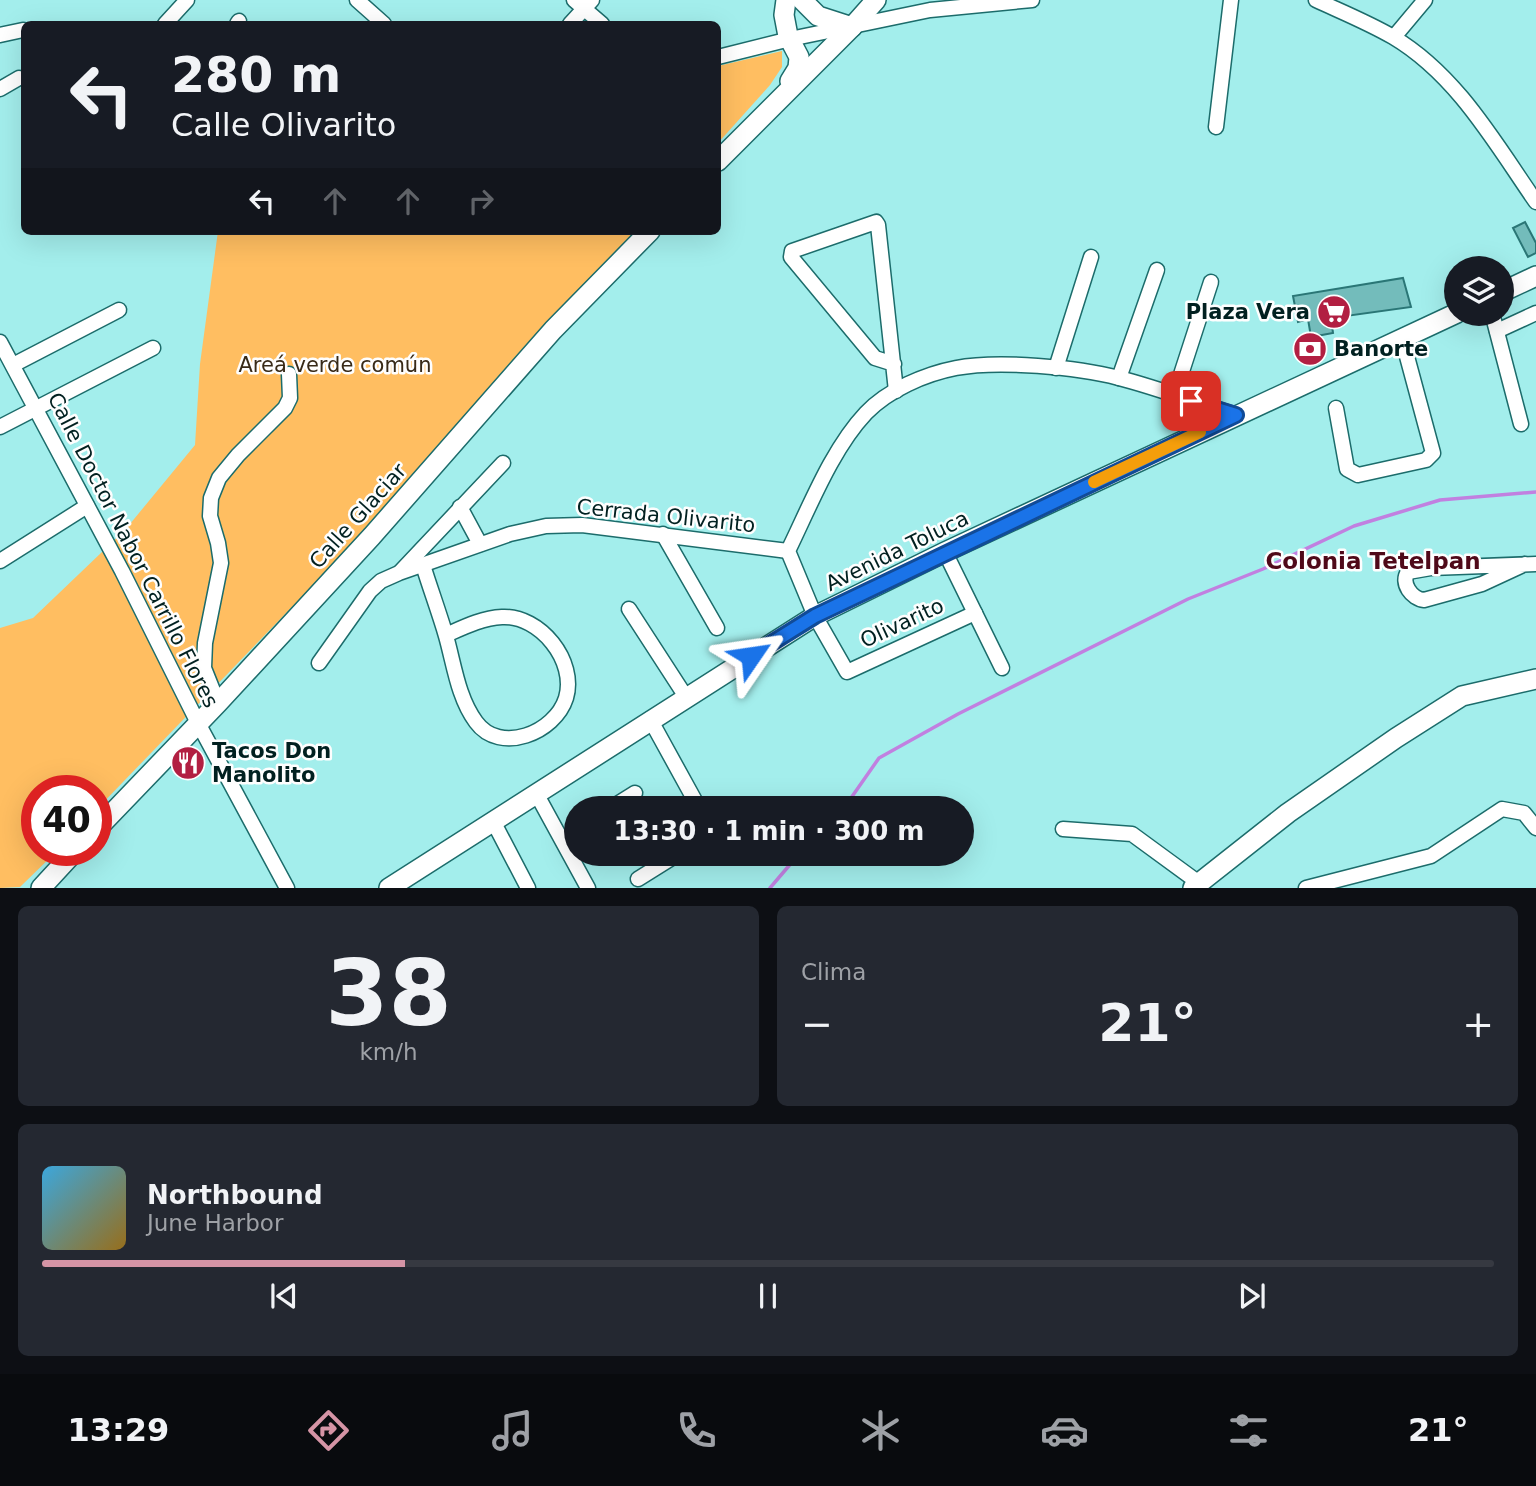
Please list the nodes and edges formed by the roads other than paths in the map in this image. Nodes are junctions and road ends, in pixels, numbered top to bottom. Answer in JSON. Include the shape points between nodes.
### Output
{"nodes":[{"id":1,"x":187,"y":0,"type":"edge"},
{"id":2,"x":357,"y":0,"type":"edge"},
{"id":3,"x":786,"y":0,"type":"edge"},
{"id":4,"x":802,"y":0,"type":"edge"},
{"id":5,"x":876,"y":0,"type":"edge"},
{"id":6,"x":1032,"y":0,"type":"edge"},
{"id":7,"x":1231,"y":0,"type":"edge"},
{"id":8,"x":1316,"y":0,"type":"edge"},
{"id":9,"x":1425,"y":0,"type":"edge"},
{"id":10,"x":584,"y":3,"type":"edge"},
{"id":11,"x":168,"y":21,"type":"edge"},
{"id":12,"x":381,"y":21,"type":"edge"},
{"id":13,"x":572,"y":21,"type":"edge"},
{"id":14,"x":599,"y":21,"type":"edge"},
{"id":15,"x":852,"y":27,"type":"junction"},
{"id":16,"x":21,"y":30,"type":"edge"},
{"id":17,"x":0,"y":35,"type":"edge"},
{"id":18,"x":1394,"y":37,"type":"junction"},
{"id":19,"x":790,"y":39,"type":"junction"},
{"id":20,"x":721,"y":56,"type":"edge"},
{"id":21,"x":19,"y":78,"type":"dead end"},
{"id":22,"x":0,"y":89,"type":"edge"},
{"id":23,"x":781,"y":96,"type":"junction"},
{"id":24,"x":1216,"y":127,"type":"dead end"},
{"id":25,"x":721,"y":158,"type":"edge"},
{"id":26,"x":1536,"y":202,"type":"edge"},
{"id":27,"x":646,"y":235,"type":"edge"},
{"id":28,"x":1091,"y":257,"type":"dead end"},
{"id":29,"x":1157,"y":270,"type":"dead end"},
{"id":30,"x":1536,"y":276,"type":"edge"},
{"id":31,"x":1211,"y":282,"type":"dead end"},
{"id":32,"x":1514,"y":286,"type":"edge"},
{"id":33,"x":119,"y":310,"type":"dead end"},
{"id":34,"x":1536,"y":313,"type":"edge"},
{"id":35,"x":1444,"y":319,"type":"edge"},
{"id":36,"x":1496,"y":326,"type":"edge"},
{"id":37,"x":1497,"y":331,"type":"junction"},
{"id":38,"x":1402,"y":338,"type":"junction"},
{"id":39,"x":0,"y":342,"type":"edge"},
{"id":40,"x":153,"y":348,"type":"dead end"},
{"id":41,"x":894,"y":364,"type":"junction"},
{"id":42,"x":13,"y":365,"type":"junction"},
{"id":43,"x":1056,"y":368,"type":"junction"},
{"id":44,"x":289,"y":374,"type":"dead end"},
{"id":45,"x":1119,"y":378,"type":"junction"},
{"id":46,"x":896,"y":391,"type":"junction"},
{"id":47,"x":1174,"y":396,"type":"junction"},
{"id":48,"x":1336,"y":408,"type":"dead end"},
{"id":49,"x":37,"y":410,"type":"junction"},
{"id":50,"x":1236,"y":415,"type":"junction"},
{"id":51,"x":1521,"y":424,"type":"dead end"},
{"id":52,"x":0,"y":427,"type":"edge"},
{"id":53,"x":503,"y":463,"type":"dead end"},
{"id":54,"x":87,"y":506,"type":"junction"},
{"id":55,"x":460,"y":507,"type":"junction"},
{"id":56,"x":663,"y":534,"type":"junction"},
{"id":57,"x":480,"y":544,"type":"junction"},
{"id":58,"x":788,"y":551,"type":"junction"},
{"id":59,"x":945,"y":552,"type":"junction"},
{"id":60,"x":0,"y":561,"type":"edge"},
{"id":61,"x":1531,"y":564,"type":"edge"},
{"id":62,"x":423,"y":565,"type":"junction"},
{"id":63,"x":399,"y":573,"type":"junction"},
{"id":64,"x":629,"y":609,"type":"dead end"},
{"id":65,"x":975,"y":612,"type":"junction"},
{"id":66,"x":815,"y":616,"type":"junction"},
{"id":67,"x":717,"y":628,"type":"dead end"},
{"id":68,"x":446,"y":635,"type":"junction"},
{"id":69,"x":319,"y":663,"type":"dead end"},
{"id":70,"x":1002,"y":668,"type":"dead end"},
{"id":71,"x":1536,"y":679,"type":"edge"},
{"id":72,"x":687,"y":697,"type":"junction"},
{"id":73,"x":218,"y":703,"type":"junction"},
{"id":74,"x":650,"y":719,"type":"junction"},
{"id":75,"x":198,"y":723,"type":"junction"},
{"id":76,"x":536,"y":793,"type":"junction"},
{"id":77,"x":635,"y":793,"type":"dead end"},
{"id":78,"x":630,"y":796,"type":"edge"},
{"id":79,"x":692,"y":796,"type":"edge"},
{"id":80,"x":112,"y":813,"type":"edge"},
{"id":81,"x":493,"y":821,"type":"junction"},
{"id":82,"x":1536,"y":828,"type":"edge"},
{"id":83,"x":1063,"y":829,"type":"dead end"},
{"id":84,"x":562,"y":839,"type":"joint"},
{"id":85,"x":61,"y":866,"type":"edge"},
{"id":86,"x":659,"y":866,"type":"edge"},
{"id":87,"x":639,"y":879,"type":"dead end"},
{"id":88,"x":1196,"y":885,"type":"edge"},
{"id":89,"x":41,"y":887,"type":"edge"},
{"id":90,"x":287,"y":887,"type":"edge"},
{"id":91,"x":389,"y":887,"type":"edge"},
{"id":92,"x":528,"y":887,"type":"edge"},
{"id":93,"x":588,"y":887,"type":"edge"},
{"id":94,"x":1306,"y":887,"type":"edge"}],
"edges":[{"from":1,"to":11,"type":"street"},
{"from":2,"to":12,"type":"street"},
{"from":3,"to":19,"type":"street","via":[[784,15]]},
{"from":4,"to":15,"type":"street","via":[[818,16]]},
{"from":5,"to":15,"type":"street"},
{"from":6,"to":15,"type":"street","via":[[930,10]]},
{"from":7,"to":24,"type":"street"},
{"from":8,"to":18,"type":"street"},
{"from":9,"to":18,"type":"street"},
{"from":10,"to":13,"type":"street"},
{"from":10,"to":14,"type":"street"},
{"from":15,"to":19,"type":"street"},
{"from":15,"to":23,"type":"street"},
{"from":16,"to":17,"type":"street"},
{"from":18,"to":26,"type":"street","via":[[1459,93]]},
{"from":19,"to":20,"type":"street"},
{"from":19,"to":23,"type":"street","via":[[799,57],[798,68]]},
{"from":21,"to":22,"type":"street"},
{"from":23,"to":25,"type":"street"},
{"from":27,"to":73,"type":"street","name":"Calle Glaciar","via":[[553,330]]},
{"from":28,"to":43,"type":"street"},
{"from":29,"to":45,"type":"street"},
{"from":30,"to":32,"type":"street"},
{"from":31,"to":47,"type":"street"},
{"from":33,"to":42,"type":"street"},
{"from":34,"to":37,"type":"street"},
{"from":35,"to":38,"type":"street","name":"Avenida Toluca"},
{"from":36,"to":37,"type":"street"},
{"from":37,"to":51,"type":"street"},
{"from":38,"to":48,"type":"street","via":[[1433,453],[1426,460],[1352,473]]},
{"from":38,"to":50,"type":"street","name":"Avenida Toluca"},
{"from":39,"to":42,"type":"street","name":"Calle Doctor Nabor Carrillo Flores"},
{"from":40,"to":49,"type":"street"},
{"from":41,"to":41,"type":"street","via":[[875,358],[791,257],[792,251],[876,222]]},
{"from":41,"to":46,"type":"street"},
{"from":42,"to":49,"type":"street","name":"Calle Doctor Nabor Carrillo Flores"},
{"from":43,"to":45,"type":"street"},
{"from":43,"to":46,"type":"street","via":[[957,368],[925,376]]},
{"from":44,"to":73,"type":"street","via":[[290,398],[285,408],[219,478],[211,498],[209,516],[221,563],[204,668]]},
{"from":45,"to":47,"type":"street"},
{"from":46,"to":58,"type":"street","via":[[867,411],[843,442]]},
{"from":47,"to":50,"type":"street"},
{"from":49,"to":52,"type":"street"},
{"from":49,"to":54,"type":"street","name":"Calle Doctor Nabor Carrillo Flores"},
{"from":50,"to":59,"type":"street","name":"Avenida Toluca"},
{"from":53,"to":55,"type":"street"},
{"from":54,"to":60,"type":"street"},
{"from":54,"to":75,"type":"street","name":"Calle Doctor Nabor Carrillo Flores"},
{"from":55,"to":57,"type":"street"},
{"from":55,"to":63,"type":"street"},
{"from":56,"to":57,"type":"street","name":"Cerrada Olivarito","via":[[546,526]]},
{"from":56,"to":58,"type":"street","name":"Cerrada Olivarito"},
{"from":56,"to":67,"type":"street"},
{"from":57,"to":62,"type":"street","name":"Cerrada Olivarito"},
{"from":58,"to":66,"type":"street"},
{"from":59,"to":65,"type":"street"},
{"from":59,"to":66,"type":"street","name":"Avenida Toluca"},
{"from":61,"to":61,"type":"street","via":[[1431,568],[1404,577],[1413,596],[1424,600]]},
{"from":62,"to":63,"type":"street","name":"Cerrada Olivarito"},
{"from":62,"to":68,"type":"street"},
{"from":63,"to":69,"type":"street","name":"Cerrada Olivarito","via":[[370,591]]},
{"from":64,"to":72,"type":"street"},
{"from":65,"to":66,"type":"street","name":"Olivarito","via":[[847,672]]},
{"from":65,"to":70,"type":"street"},
{"from":66,"to":72,"type":"street","name":"Avenida Toluca"},
{"from":68,"to":68,"type":"street","via":[[464,699],[486,732],[501,739],[519,739],[554,717],[566,699],[568,677],[561,657],[545,634],[528,623],[494,618]]},
{"from":71,"to":88,"type":"street","via":[[1462,696],[1288,813]]},
{"from":72,"to":74,"type":"street","name":"Avenida Toluca"},
{"from":73,"to":75,"type":"street","name":"Calle Glaciar"},
{"from":74,"to":76,"type":"street","name":"Avenida Toluca"},
{"from":74,"to":79,"type":"street"},
{"from":75,"to":80,"type":"street","name":"Calle Glaciar"},
{"from":75,"to":90,"type":"street","name":"Calle Doctor Nabor Carrillo Flores"},
{"from":76,"to":81,"type":"street","name":"Avenida Toluca"},
{"from":76,"to":84,"type":"street"},
{"from":77,"to":78,"type":"street"},
{"from":81,"to":91,"type":"street","name":"Avenida Toluca"},
{"from":81,"to":92,"type":"street"},
{"from":82,"to":94,"type":"street","via":[[1524,813],[1502,809],[1431,856]]},
{"from":83,"to":88,"type":"street","via":[[1132,834]]},
{"from":84,"to":93,"type":"street"},
{"from":85,"to":89,"type":"street"},
{"from":86,"to":87,"type":"street"}]}
